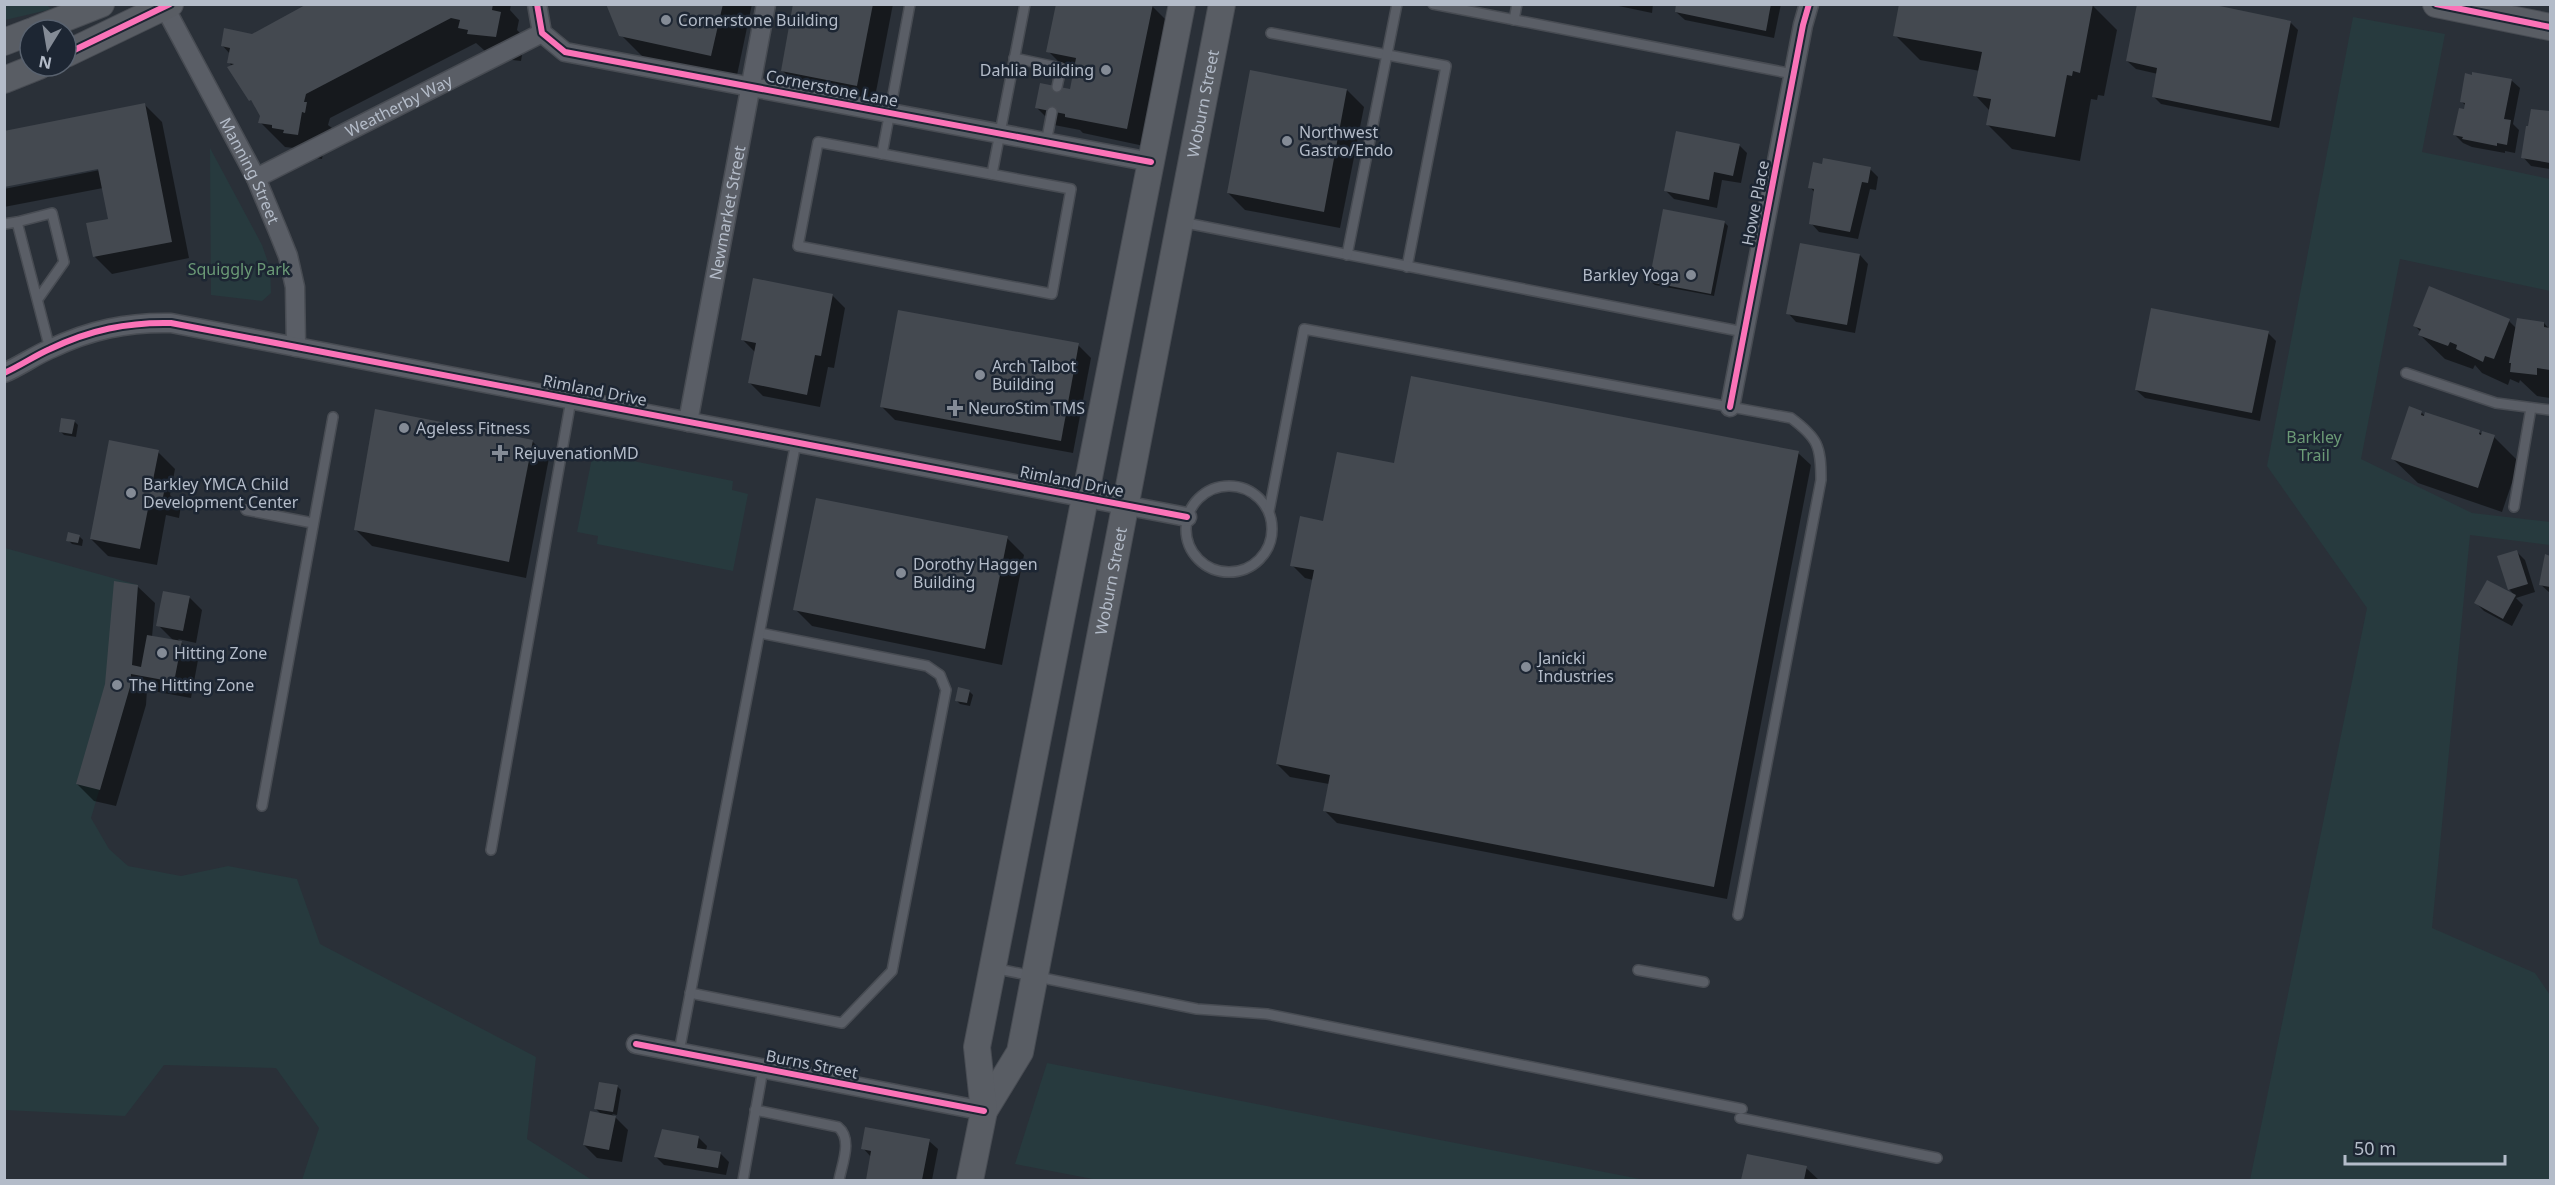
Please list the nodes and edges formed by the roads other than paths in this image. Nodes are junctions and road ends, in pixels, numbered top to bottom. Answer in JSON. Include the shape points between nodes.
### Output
{"nodes":[{"id":1,"x":101,"y":4,"type":"edge"},
{"id":2,"x":537,"y":4,"type":"edge"},
{"id":3,"x":766,"y":4,"type":"edge"},
{"id":4,"x":910,"y":4,"type":"edge"},
{"id":5,"x":1024,"y":4,"type":"edge"},
{"id":6,"x":1182,"y":4,"type":"edge"},
{"id":7,"x":1222,"y":4,"type":"edge"},
{"id":8,"x":1397,"y":4,"type":"edge"},
{"id":9,"x":1433,"y":4,"type":"edge"},
{"id":10,"x":1517,"y":4,"type":"edge"},
{"id":11,"x":1809,"y":4,"type":"edge"},
{"id":12,"x":2436,"y":4,"type":"edge"},
{"id":13,"x":166,"y":5,"type":"edge"},
{"id":14,"x":65,"y":18,"type":"edge"},
{"id":15,"x":1514,"y":20,"type":"junction"},
{"id":16,"x":2550,"y":27,"type":"edge"},
{"id":17,"x":542,"y":33,"type":"junction"},
{"id":18,"x":1272,"y":33,"type":"dead end"},
{"id":19,"x":78,"y":48,"type":"edge"},
{"id":20,"x":1387,"y":55,"type":"junction"},
{"id":21,"x":1014,"y":58,"type":"junction"},
{"id":22,"x":18,"y":74,"type":"edge"},
{"id":23,"x":1793,"y":75,"type":"junction"},
{"id":24,"x":4,"y":80,"type":"edge"},
{"id":25,"x":750,"y":87,"type":"junction"},
{"id":26,"x":1057,"y":87,"type":"dead end"},
{"id":27,"x":1052,"y":112,"type":"dead end"},
{"id":28,"x":890,"y":113,"type":"junction"},
{"id":29,"x":999,"y":134,"type":"junction"},
{"id":30,"x":1046,"y":142,"type":"junction"},
{"id":31,"x":882,"y":154,"type":"junction"},
{"id":32,"x":1151,"y":162,"type":"junction"},
{"id":33,"x":992,"y":174,"type":"junction"},
{"id":34,"x":256,"y":178,"type":"junction"},
{"id":35,"x":17,"y":222,"type":"junction"},
{"id":36,"x":1180,"y":222,"type":"junction"},
{"id":37,"x":4,"y":224,"type":"edge"},
{"id":38,"x":1347,"y":255,"type":"junction"},
{"id":39,"x":1407,"y":267,"type":"junction"},
{"id":40,"x":38,"y":298,"type":"junction"},
{"id":41,"x":1743,"y":332,"type":"junction"},
{"id":42,"x":296,"y":347,"type":"junction"},
{"id":43,"x":50,"y":349,"type":"junction"},
{"id":44,"x":4,"y":373,"type":"edge"},
{"id":45,"x":2406,"y":373,"type":"dead end"},
{"id":46,"x":571,"y":400,"type":"junction"},
{"id":47,"x":1730,"y":407,"type":"junction"},
{"id":48,"x":2531,"y":408,"type":"junction"},
{"id":49,"x":2550,"y":410,"type":"edge"},
{"id":50,"x":333,"y":417,"type":"dead end"},
{"id":51,"x":688,"y":422,"type":"junction"},
{"id":52,"x":796,"y":442,"type":"junction"},
{"id":53,"x":1085,"y":497,"type":"junction"},
{"id":54,"x":1126,"y":505,"type":"junction"},
{"id":55,"x":2514,"y":507,"type":"dead end"},
{"id":56,"x":246,"y":510,"type":"dead end"},
{"id":57,"x":1269,"y":511,"type":"junction"},
{"id":58,"x":1188,"y":517,"type":"junction"},
{"id":59,"x":313,"y":523,"type":"junction"},
{"id":60,"x":759,"y":633,"type":"junction"},
{"id":61,"x":262,"y":806,"type":"dead end"},
{"id":62,"x":491,"y":850,"type":"dead end"},
{"id":63,"x":1738,"y":915,"type":"dead end"},
{"id":64,"x":993,"y":968,"type":"junction"},
{"id":65,"x":1638,"y":970,"type":"dead end"},
{"id":66,"x":1035,"y":976,"type":"junction"},
{"id":67,"x":1704,"y":982,"type":"dead end"},
{"id":68,"x":690,"y":993,"type":"junction"},
{"id":69,"x":636,"y":1044,"type":"dead end"},
{"id":70,"x":679,"y":1052,"type":"junction"},
{"id":71,"x":763,"y":1069,"type":"junction"},
{"id":72,"x":755,"y":1110,"type":"junction"},
{"id":73,"x":984,"y":1112,"type":"junction"},
{"id":74,"x":1937,"y":1158,"type":"dead end"},
{"id":75,"x":743,"y":1180,"type":"edge"},
{"id":76,"x":839,"y":1180,"type":"edge"},
{"id":77,"x":970,"y":1180,"type":"edge"}],
"edges":[{"from":1,"to":14,"type":"main road"},
{"from":2,"to":17,"type":"street"},
{"from":3,"to":25,"type":"street","name":"Newmarket Street"},
{"from":4,"to":28,"type":"lane"},
{"from":5,"to":21,"type":"lane"},
{"from":6,"to":32,"type":"main road","name":"Woburn Street"},
{"from":7,"to":36,"type":"main road","name":"Woburn Street"},
{"from":8,"to":20,"type":"lane"},
{"from":9,"to":15,"type":"lane"},
{"from":10,"to":15,"type":"lane"},
{"from":11,"to":23,"type":"street","name":"Howe Place"},
{"from":12,"to":16,"type":"main road"},
{"from":13,"to":19,"type":"main road"},
{"from":13,"to":34,"type":"street","name":"Manning Street"},
{"from":15,"to":23,"type":"lane"},
{"from":17,"to":25,"type":"street","name":"Cornerstone Lane","via":[[565,52]]},
{"from":17,"to":34,"type":"street","name":"Weatherby Way"},
{"from":18,"to":20,"type":"lane"},
{"from":20,"to":38,"type":"lane"},
{"from":20,"to":39,"type":"lane","via":[[1446,66]]},
{"from":21,"to":26,"type":"lane","via":[[1061,68]]},
{"from":21,"to":29,"type":"lane"},
{"from":22,"to":24,"type":"main road"},
{"from":23,"to":41,"type":"street","name":"Howe Place"},
{"from":25,"to":28,"type":"street","name":"Cornerstone Lane"},
{"from":25,"to":51,"type":"street","name":"Newmarket Street"},
{"from":27,"to":30,"type":"lane"},
{"from":28,"to":29,"type":"street","name":"Cornerstone Lane"},
{"from":28,"to":31,"type":"lane"},
{"from":29,"to":30,"type":"street","name":"Cornerstone Lane"},
{"from":29,"to":33,"type":"lane"},
{"from":30,"to":32,"type":"street","name":"Cornerstone Lane"},
{"from":31,"to":33,"type":"lane"},
{"from":31,"to":33,"type":"lane","via":[[818,142],[798,246],[1052,294],[1071,189]]},
{"from":32,"to":53,"type":"main road","name":"Woburn Street"},
{"from":34,"to":42,"type":"street","name":"Manning Street","via":[[288,256],[295,287]]},
{"from":35,"to":37,"type":"lane"},
{"from":35,"to":40,"type":"lane"},
{"from":35,"to":40,"type":"lane","via":[[52,213],[64,262]]},
{"from":36,"to":38,"type":"lane"},
{"from":36,"to":54,"type":"main road","name":"Woburn Street"},
{"from":38,"to":39,"type":"lane"},
{"from":39,"to":41,"type":"lane"},
{"from":40,"to":43,"type":"lane"},
{"from":41,"to":47,"type":"street","name":"Howe Place"},
{"from":42,"to":43,"type":"street","name":"Rimland Drive","via":[[171,323],[137,322],[96,330]]},
{"from":42,"to":46,"type":"street","name":"Rimland Drive"},
{"from":43,"to":44,"type":"street","name":"Rimland Drive"},
{"from":45,"to":48,"type":"lane","via":[[2496,403]]},
{"from":46,"to":51,"type":"street","name":"Rimland Drive"},
{"from":46,"to":62,"type":"lane"},
{"from":47,"to":57,"type":"lane","via":[[1304,329]]},
{"from":47,"to":63,"type":"lane","via":[[1791,418],[1810,432],[1821,455]]},
{"from":48,"to":49,"type":"lane"},
{"from":48,"to":55,"type":"lane"},
{"from":50,"to":59,"type":"lane"},
{"from":51,"to":52,"type":"street","name":"Rimland Drive"},
{"from":52,"to":53,"type":"street","name":"Rimland Drive"},
{"from":52,"to":60,"type":"lane"},
{"from":53,"to":54,"type":"street","name":"Rimland Drive"},
{"from":53,"to":64,"type":"main road","name":"Woburn Street"},
{"from":54,"to":58,"type":"street","name":"Rimland Drive"},
{"from":54,"to":66,"type":"main road","name":"Woburn Street"},
{"from":56,"to":59,"type":"lane"},
{"from":57,"to":58,"type":"lane","via":[[1252,491],[1226,485],[1202,495]]},
{"from":57,"to":58,"type":"lane","via":[[1272,530],[1268,549],[1260,560],[1234,572],[1206,566],[1196,556],[1186,531]]},
{"from":59,"to":61,"type":"lane"},
{"from":60,"to":68,"type":"lane"},
{"from":60,"to":68,"type":"lane","via":[[927,666],[940,675],[946,690],[892,971],[842,1023]]},
{"from":64,"to":66,"type":"lane"},
{"from":64,"to":73,"type":"main road","name":"Woburn Street","via":[[977,1047]]},
{"from":65,"to":67,"type":"lane"},
{"from":66,"to":73,"type":"main road","name":"Woburn Street","via":[[1020,1052]]},
{"from":66,"to":74,"type":"lane","via":[[1197,1009],[1267,1014]]},
{"from":68,"to":70,"type":"lane"},
{"from":69,"to":70,"type":"street","name":"Burns Street"},
{"from":70,"to":71,"type":"street","name":"Burns Street"},
{"from":71,"to":72,"type":"lane"},
{"from":71,"to":73,"type":"street","name":"Burns Street"},
{"from":72,"to":75,"type":"lane"},
{"from":72,"to":76,"type":"lane","via":[[838,1127],[847,1140]]},
{"from":73,"to":77,"type":"main road","name":"Woburn Street"}]}
